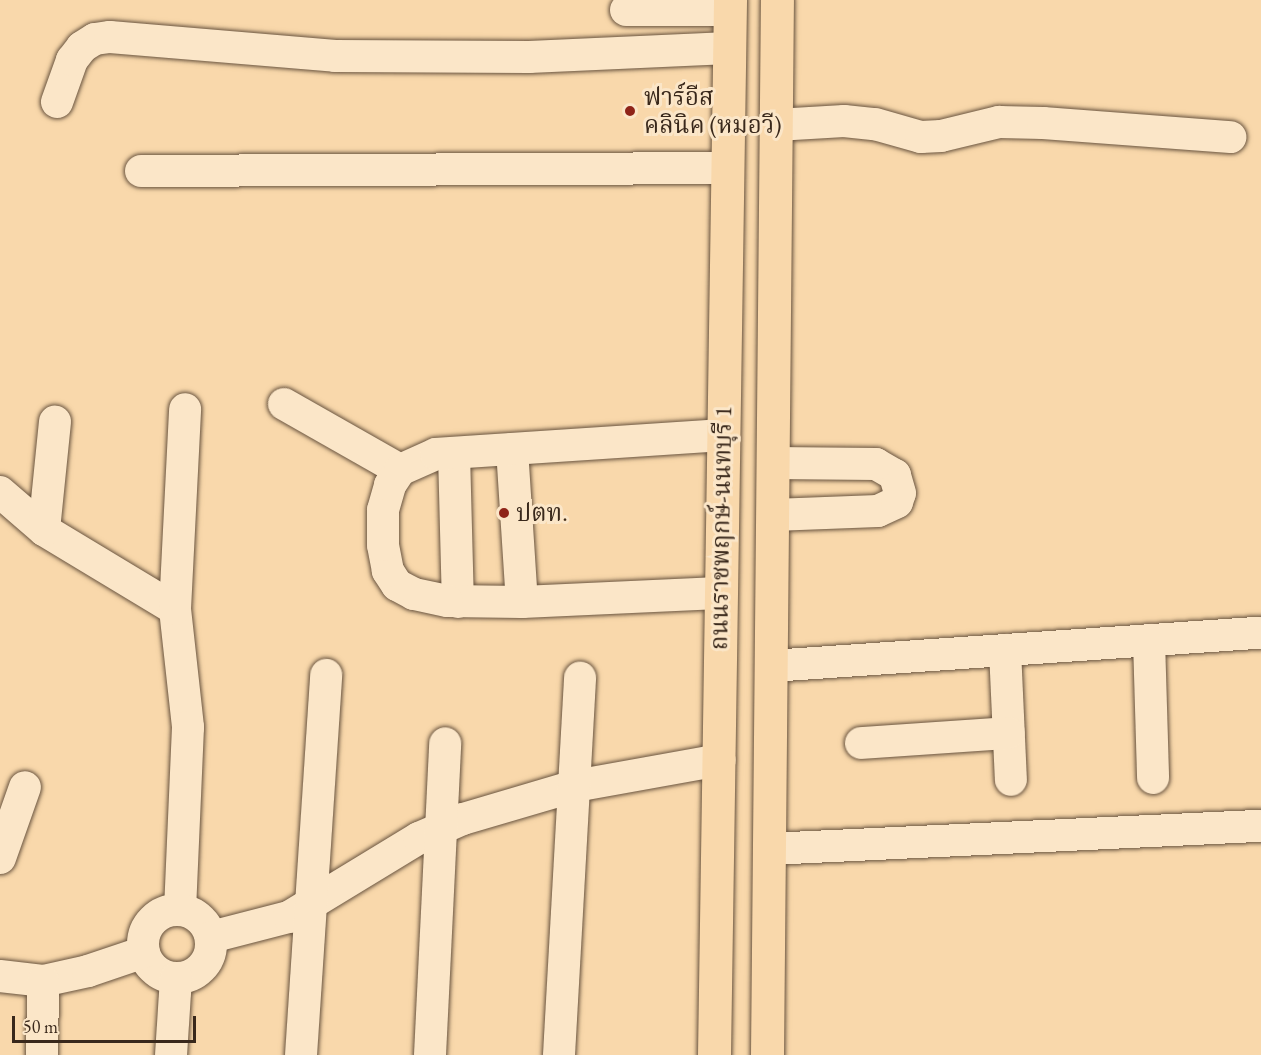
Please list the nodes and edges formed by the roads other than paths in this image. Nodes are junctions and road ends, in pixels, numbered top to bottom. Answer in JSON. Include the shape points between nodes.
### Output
{"nodes":[{"id":1,"x":777,"y":0,"type":"edge"},
{"id":2,"x":730,"y":5,"type":"edge"},
{"id":3,"x":626,"y":10,"type":"dead end"},
{"id":4,"x":729,"y":48,"type":"junction"},
{"id":5,"x":57,"y":102,"type":"dead end"},
{"id":6,"x":776,"y":125,"type":"junction"},
{"id":7,"x":1230,"y":137,"type":"dead end"},
{"id":8,"x":727,"y":168,"type":"junction"},
{"id":9,"x":141,"y":171,"type":"dead end"},
{"id":10,"x":284,"y":404,"type":"dead end"},
{"id":11,"x":185,"y":409,"type":"dead end"},
{"id":12,"x":55,"y":422,"type":"dead end"},
{"id":13,"x":722,"y":435,"type":"junction"},
{"id":14,"x":512,"y":449,"type":"junction"},
{"id":15,"x":454,"y":453,"type":"junction"},
{"id":16,"x":774,"y":463,"type":"junction"},
{"id":17,"x":400,"y":470,"type":"junction"},
{"id":18,"x":0,"y":492,"type":"edge"},
{"id":19,"x":773,"y":515,"type":"junction"},
{"id":20,"x":44,"y":530,"type":"junction"},
{"id":21,"x":719,"y":593,"type":"junction"},
{"id":22,"x":459,"y":602,"type":"junction"},
{"id":23,"x":522,"y":602,"type":"junction"},
{"id":24,"x":175,"y":609,"type":"junction"},
{"id":25,"x":1261,"y":633,"type":"edge"},
{"id":26,"x":1149,"y":640,"type":"junction"},
{"id":27,"x":1005,"y":650,"type":"junction"},
{"id":28,"x":771,"y":666,"type":"junction"},
{"id":29,"x":326,"y":675,"type":"dead end"},
{"id":30,"x":580,"y":678,"type":"dead end"},
{"id":31,"x":1009,"y":733,"type":"junction"},
{"id":32,"x":445,"y":742,"type":"dead end"},
{"id":33,"x":861,"y":743,"type":"dead end"},
{"id":34,"x":720,"y":760,"type":"junction"},
{"id":35,"x":1153,"y":778,"type":"dead end"},
{"id":36,"x":1011,"y":780,"type":"dead end"},
{"id":37,"x":575,"y":786,"type":"junction"},
{"id":38,"x":25,"y":787,"type":"dead end"},
{"id":39,"x":1261,"y":826,"type":"edge"},
{"id":40,"x":441,"y":828,"type":"junction"},
{"id":41,"x":769,"y":849,"type":"junction"},
{"id":42,"x":0,"y":858,"type":"edge"},
{"id":43,"x":310,"y":905,"type":"junction"},
{"id":44,"x":180,"y":910,"type":"junction"},
{"id":45,"x":211,"y":937,"type":"junction"},
{"id":46,"x":144,"y":952,"type":"junction"},
{"id":47,"x":0,"y":976,"type":"edge"},
{"id":48,"x":176,"y":978,"type":"junction"},
{"id":49,"x":43,"y":981,"type":"junction"},
{"id":50,"x":42,"y":1055,"type":"edge"},
{"id":51,"x":171,"y":1055,"type":"edge"},
{"id":52,"x":301,"y":1055,"type":"edge"},
{"id":53,"x":430,"y":1055,"type":"edge"},
{"id":54,"x":560,"y":1055,"type":"edge"},
{"id":55,"x":714,"y":1055,"type":"edge"},
{"id":56,"x":767,"y":1055,"type":"edge"}],
"edges":[{"from":1,"to":6,"type":"main road"},
{"from":2,"to":3,"type":"street"},
{"from":2,"to":4,"type":"main road","name":"ถนนราชพฤกษ์-นนทบุรี 1"},
{"from":4,"to":5,"type":"street","via":[[529,57],[335,56],[110,37],[95,39],[82,47],[72,60]]},
{"from":4,"to":8,"type":"main road","name":"ถนนราชพฤกษ์-นนทบุรี 1"},
{"from":6,"to":7,"type":"street","via":[[844,120],[921,137],[999,122],[1043,123]]},
{"from":6,"to":16,"type":"main road"},
{"from":8,"to":9,"type":"street"},
{"from":8,"to":13,"type":"main road","name":"ถนนราชพฤกษ์-นนทบุรี 1"},
{"from":10,"to":17,"type":"street"},
{"from":11,"to":24,"type":"street"},
{"from":12,"to":20,"type":"street"},
{"from":13,"to":14,"type":"street"},
{"from":13,"to":21,"type":"main road","name":"ถนนราชพฤกษ์-นนทบุรี 1"},
{"from":14,"to":15,"type":"street"},
{"from":14,"to":23,"type":"street"},
{"from":15,"to":17,"type":"street","via":[[436,454]]},
{"from":15,"to":22,"type":"street"},
{"from":16,"to":19,"type":"main road"},
{"from":16,"to":19,"type":"street","via":[[876,464],[895,475],[900,493],[890,508],[878,511]]},
{"from":17,"to":22,"type":"street","via":[[390,485],[383,510],[388,570],[397,585],[414,594]]},
{"from":18,"to":20,"type":"street"},
{"from":19,"to":28,"type":"main road"},
{"from":20,"to":24,"type":"street"},
{"from":21,"to":23,"type":"street"},
{"from":21,"to":34,"type":"main road","name":"ถนนราชพฤกษ์-นนทบุรี 1"},
{"from":22,"to":23,"type":"street"},
{"from":24,"to":44,"type":"street","via":[[188,727]]},
{"from":25,"to":26,"type":"street"},
{"from":26,"to":27,"type":"street"},
{"from":26,"to":35,"type":"street"},
{"from":27,"to":28,"type":"street"},
{"from":27,"to":31,"type":"street"},
{"from":28,"to":41,"type":"main road"},
{"from":29,"to":43,"type":"street"},
{"from":30,"to":37,"type":"street"},
{"from":31,"to":33,"type":"street"},
{"from":31,"to":36,"type":"street"},
{"from":32,"to":40,"type":"street"},
{"from":34,"to":37,"type":"street"},
{"from":34,"to":55,"type":"main road","name":"ถนนราชพฤกษ์-นนทบุรี 1"},
{"from":37,"to":40,"type":"street"},
{"from":37,"to":54,"type":"street"},
{"from":38,"to":42,"type":"street"},
{"from":39,"to":41,"type":"street"},
{"from":40,"to":43,"type":"street"},
{"from":40,"to":53,"type":"street"},
{"from":41,"to":56,"type":"main road"},
{"from":43,"to":45,"type":"street","via":[[265,926]]},
{"from":43,"to":52,"type":"street"},
{"from":44,"to":45,"type":"street","via":[[194,914]]},
{"from":44,"to":46,"type":"street","via":[[156,917],[148,927]]},
{"from":45,"to":48,"type":"street","via":[[207,961],[199,971]]},
{"from":46,"to":48,"type":"street","via":[[156,970]]},
{"from":46,"to":49,"type":"street"},
{"from":47,"to":49,"type":"street"},
{"from":48,"to":51,"type":"street"},
{"from":49,"to":50,"type":"street"}]}
